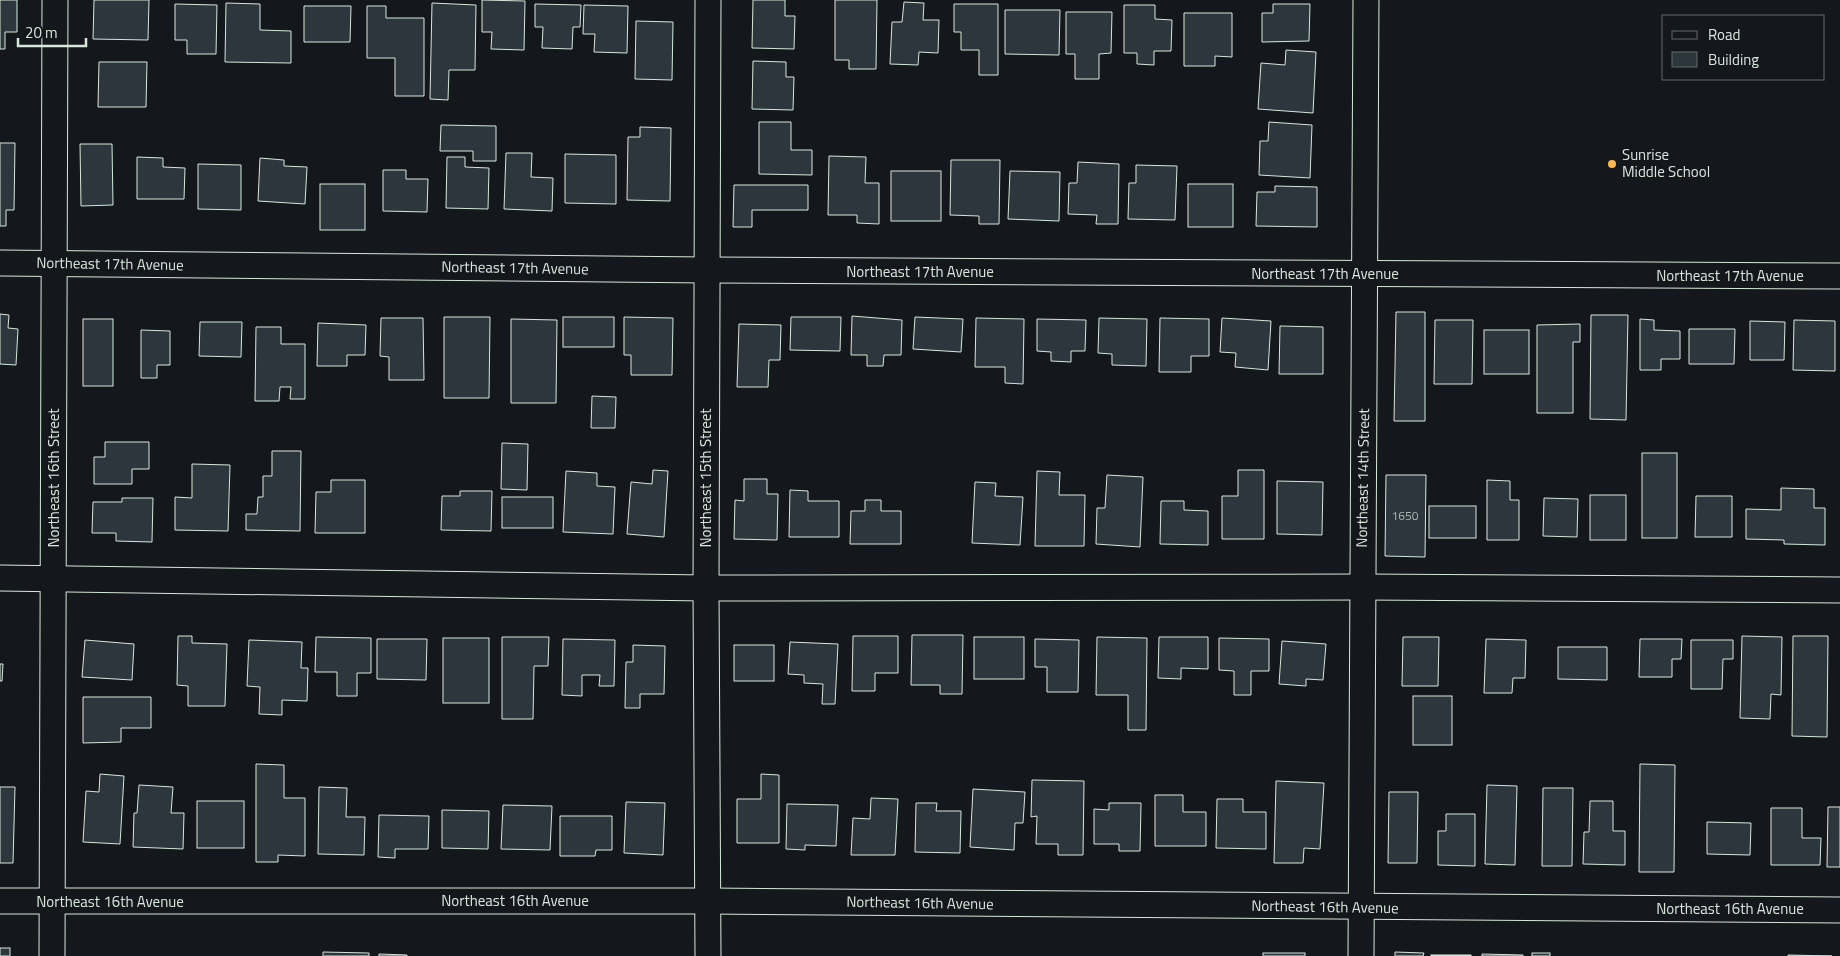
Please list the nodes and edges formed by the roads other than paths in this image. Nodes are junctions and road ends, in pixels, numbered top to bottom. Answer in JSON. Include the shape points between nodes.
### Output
{"nodes":[{"id":1,"x":55,"y":0,"type":"edge"},
{"id":2,"x":708,"y":0,"type":"edge"},
{"id":3,"x":1366,"y":0,"type":"edge"},
{"id":4,"x":0,"y":263,"type":"edge"},
{"id":5,"x":54,"y":263,"type":"junction"},
{"id":6,"x":707,"y":270,"type":"junction"},
{"id":7,"x":1365,"y":274,"type":"junction"},
{"id":8,"x":1840,"y":276,"type":"edge"},
{"id":9,"x":0,"y":578,"type":"edge"},
{"id":10,"x":53,"y":578,"type":"junction"},
{"id":11,"x":1362,"y":587,"type":"junction"},
{"id":12,"x":706,"y":588,"type":"junction"},
{"id":13,"x":1840,"y":590,"type":"edge"},
{"id":14,"x":709,"y":901,"type":"junction"},
{"id":15,"x":0,"y":902,"type":"edge"},
{"id":16,"x":52,"y":902,"type":"junction"},
{"id":17,"x":1361,"y":908,"type":"junction"},
{"id":18,"x":1840,"y":910,"type":"edge"},
{"id":19,"x":52,"y":956,"type":"edge"},
{"id":20,"x":708,"y":956,"type":"edge"},
{"id":21,"x":1360,"y":956,"type":"edge"}],
"edges":[{"from":1,"to":5,"type":"street","name":"Northeast 16th Street"},
{"from":2,"to":6,"type":"street","name":"Northeast 15th Street"},
{"from":3,"to":7,"type":"street","name":"Northeast 14th Street"},
{"from":4,"to":5,"type":"street","name":"Northeast 17th Avenue"},
{"from":5,"to":6,"type":"street","name":"Northeast 17th Avenue"},
{"from":5,"to":10,"type":"street","name":"Northeast 16th Street"},
{"from":6,"to":7,"type":"street","name":"Northeast 17th Avenue"},
{"from":6,"to":12,"type":"street","name":"Northeast 15th Street"},
{"from":7,"to":8,"type":"street","name":"Northeast 17th Avenue"},
{"from":7,"to":11,"type":"street","name":"Northeast 14th Street"},
{"from":9,"to":10,"type":"street"},
{"from":10,"to":12,"type":"street"},
{"from":10,"to":16,"type":"street","name":"Northeast 16th Street"},
{"from":11,"to":12,"type":"street"},
{"from":11,"to":13,"type":"street"},
{"from":11,"to":17,"type":"street","name":"Northeast 14th Street"},
{"from":12,"to":14,"type":"street","name":"Northeast 15th Street"},
{"from":14,"to":16,"type":"street","name":"Northeast 16th Avenue"},
{"from":14,"to":17,"type":"street","name":"Northeast 16th Avenue"},
{"from":14,"to":20,"type":"street","name":"Northeast 15th Street"},
{"from":15,"to":16,"type":"street","name":"Northeast 16th Avenue"},
{"from":16,"to":19,"type":"street","name":"Northeast 16th Street"},
{"from":17,"to":18,"type":"street","name":"Northeast 16th Avenue"},
{"from":17,"to":21,"type":"street","name":"Northeast 14th Street"}]}
